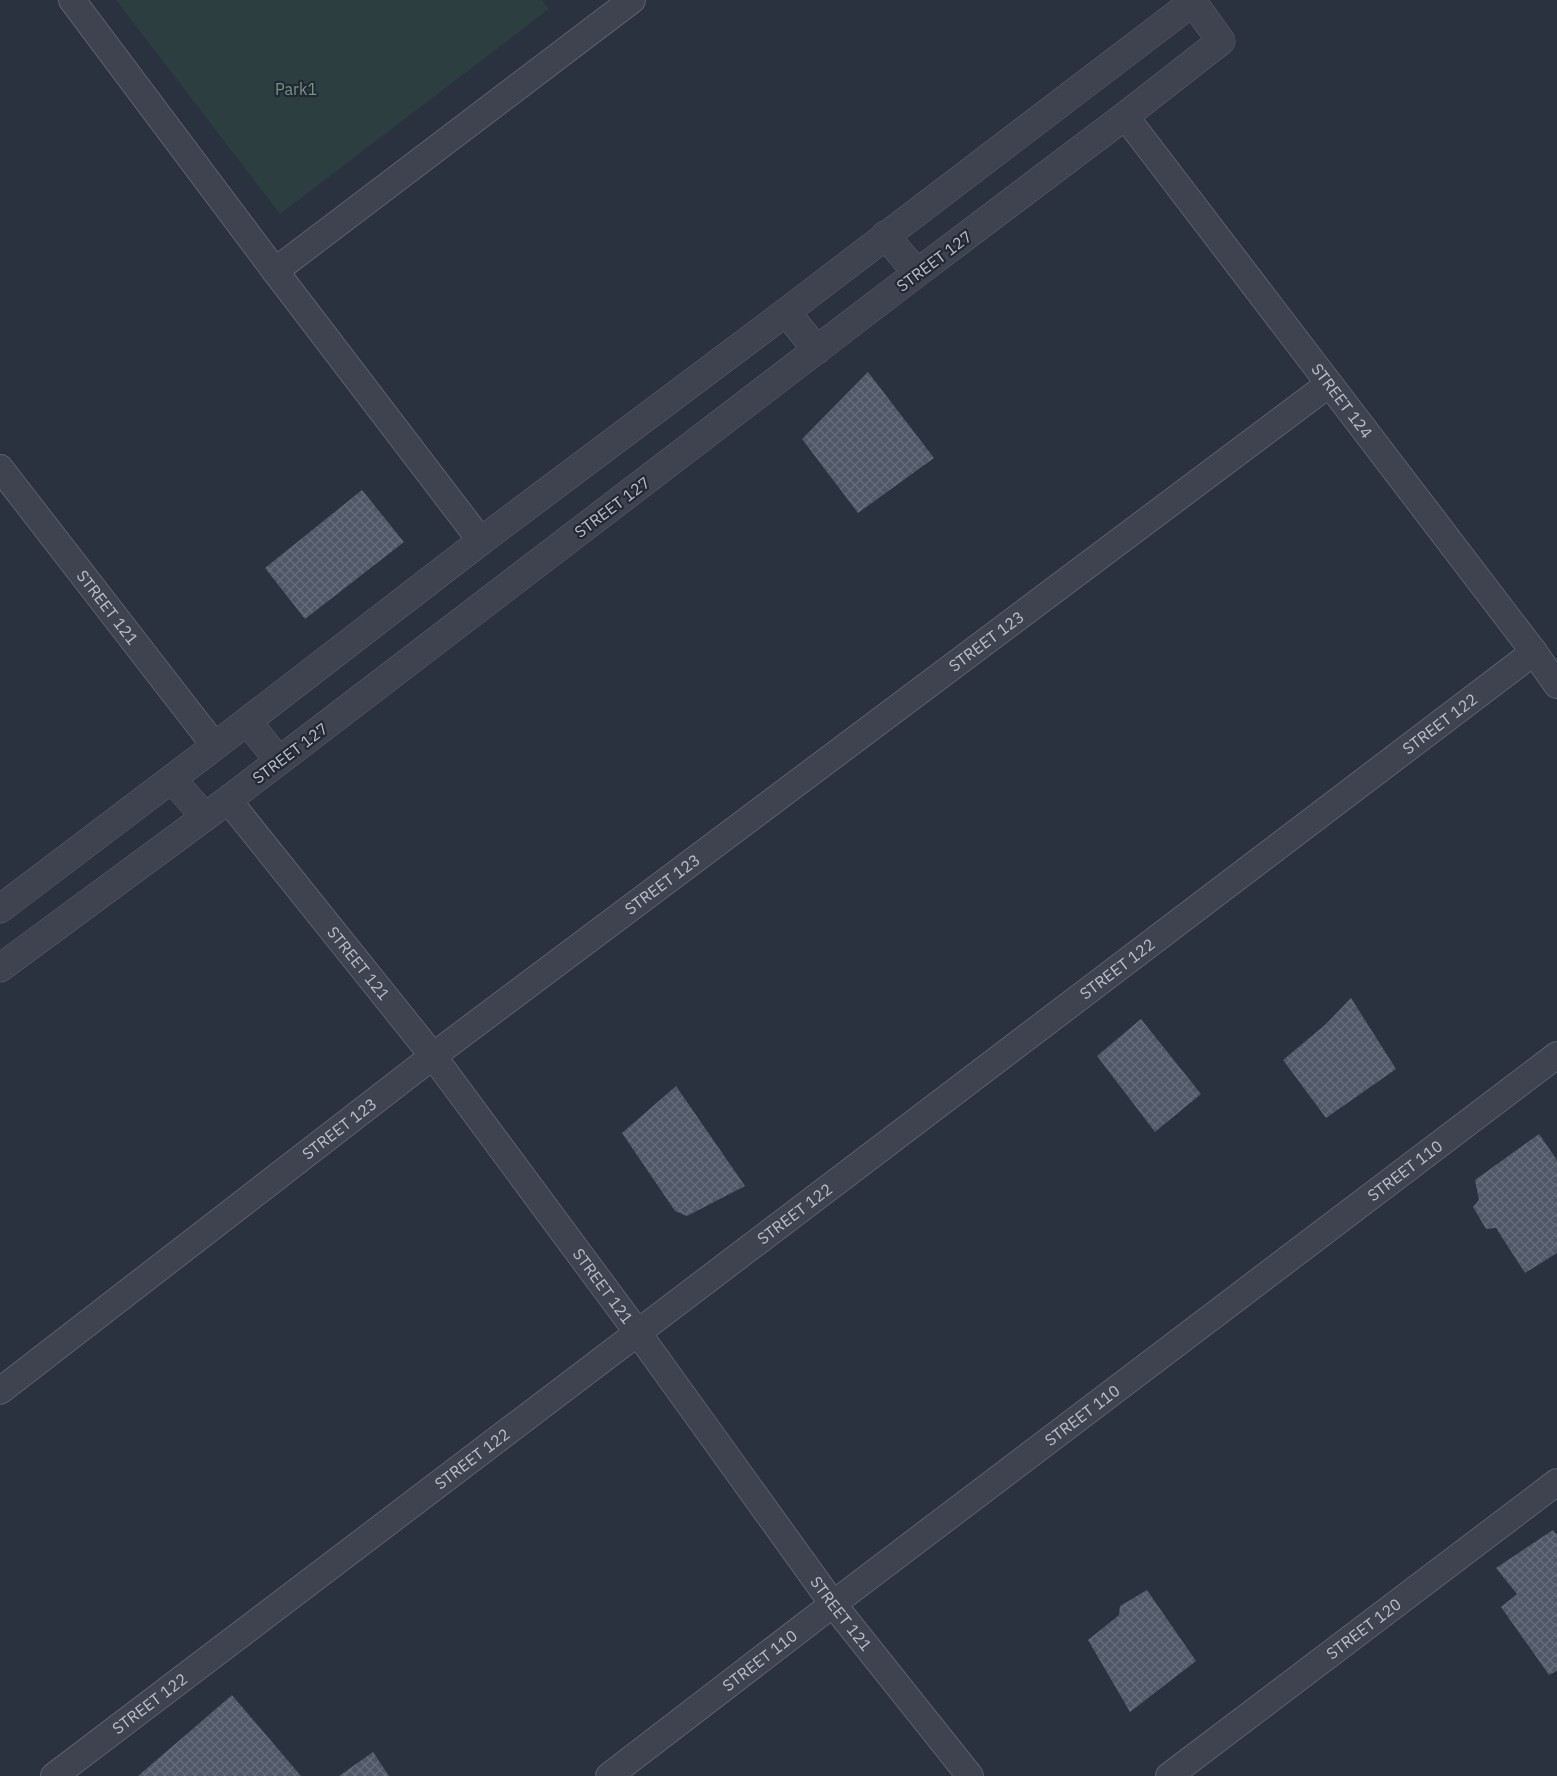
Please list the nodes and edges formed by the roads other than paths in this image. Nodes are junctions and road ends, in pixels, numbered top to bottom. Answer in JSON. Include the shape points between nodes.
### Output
{"nodes":[{"id":1,"x":72,"y":0,"type":"edge"},
{"id":2,"x":627,"y":1,"type":"edge"},
{"id":3,"x":1125,"y":116,"type":"junction"},
{"id":4,"x":885,"y":235,"type":"junction"},
{"id":5,"x":275,"y":271,"type":"junction"},
{"id":6,"x":917,"y":273,"type":"junction"},
{"id":7,"x":786,"y":312,"type":"junction"},
{"id":8,"x":817,"y":350,"type":"junction"},
{"id":9,"x":1329,"y":384,"type":"junction"},
{"id":10,"x":0,"y":468,"type":"edge"},
{"id":11,"x":481,"y":541,"type":"junction"},
{"id":12,"x":1534,"y":652,"type":"junction"},
{"id":13,"x":1557,"y":685,"type":"edge"},
{"id":14,"x":247,"y":721,"type":"junction"},
{"id":15,"x":215,"y":746,"type":"junction"},
{"id":16,"x":279,"y":761,"type":"junction"},
{"id":17,"x":172,"y":779,"type":"junction"},
{"id":18,"x":228,"y":800,"type":"junction"},
{"id":19,"x":205,"y":817,"type":"junction"},
{"id":20,"x":0,"y":909,"type":"edge"},
{"id":21,"x":0,"y":968,"type":"edge"},
{"id":22,"x":1557,"y":1055,"type":"edge"},
{"id":23,"x":433,"y":1056,"type":"junction"},
{"id":24,"x":638,"y":1333,"type":"junction"},
{"id":25,"x":0,"y":1391,"type":"edge"},
{"id":26,"x":1557,"y":1482,"type":"edge"},
{"id":27,"x":833,"y":1604,"type":"junction"},
{"id":28,"x":54,"y":1776,"type":"edge"},
{"id":29,"x":609,"y":1776,"type":"edge"},
{"id":30,"x":970,"y":1776,"type":"edge"},
{"id":31,"x":1169,"y":1776,"type":"edge"}],
"edges":[{"from":1,"to":5,"type":"street"},
{"from":2,"to":5,"type":"street"},
{"from":3,"to":4,"type":"street","name":"STREET 127","via":[[1221,41],[1194,2]]},
{"from":3,"to":6,"type":"street","name":"STREET 127"},
{"from":3,"to":9,"type":"street","name":"STREET 124"},
{"from":4,"to":6,"type":"street"},
{"from":4,"to":7,"type":"street"},
{"from":5,"to":11,"type":"street"},
{"from":6,"to":8,"type":"street","name":"STREET 127"},
{"from":7,"to":8,"type":"street"},
{"from":7,"to":11,"type":"street"},
{"from":8,"to":16,"type":"street","name":"STREET 127"},
{"from":9,"to":12,"type":"street","name":"STREET 124"},
{"from":9,"to":23,"type":"street","name":"STREET 123"},
{"from":10,"to":15,"type":"street","name":"STREET 121"},
{"from":11,"to":14,"type":"street"},
{"from":12,"to":13,"type":"street","name":"STREET 124"},
{"from":12,"to":24,"type":"street","name":"STREET 122"},
{"from":14,"to":15,"type":"street"},
{"from":14,"to":16,"type":"street"},
{"from":15,"to":17,"type":"street"},
{"from":16,"to":18,"type":"street","name":"STREET 127"},
{"from":17,"to":19,"type":"street"},
{"from":17,"to":20,"type":"street"},
{"from":18,"to":19,"type":"street","name":"STREET 127"},
{"from":18,"to":23,"type":"street","name":"STREET 121"},
{"from":19,"to":21,"type":"street","name":"STREET 127"},
{"from":22,"to":27,"type":"street","name":"STREET 110"},
{"from":23,"to":24,"type":"street","name":"STREET 121"},
{"from":23,"to":25,"type":"street","name":"STREET 123"},
{"from":24,"to":27,"type":"street","name":"STREET 121"},
{"from":24,"to":28,"type":"street","name":"STREET 122"},
{"from":26,"to":31,"type":"street","name":"STREET 120"},
{"from":27,"to":29,"type":"street","name":"STREET 110"},
{"from":27,"to":30,"type":"street","name":"STREET 121"}]}
